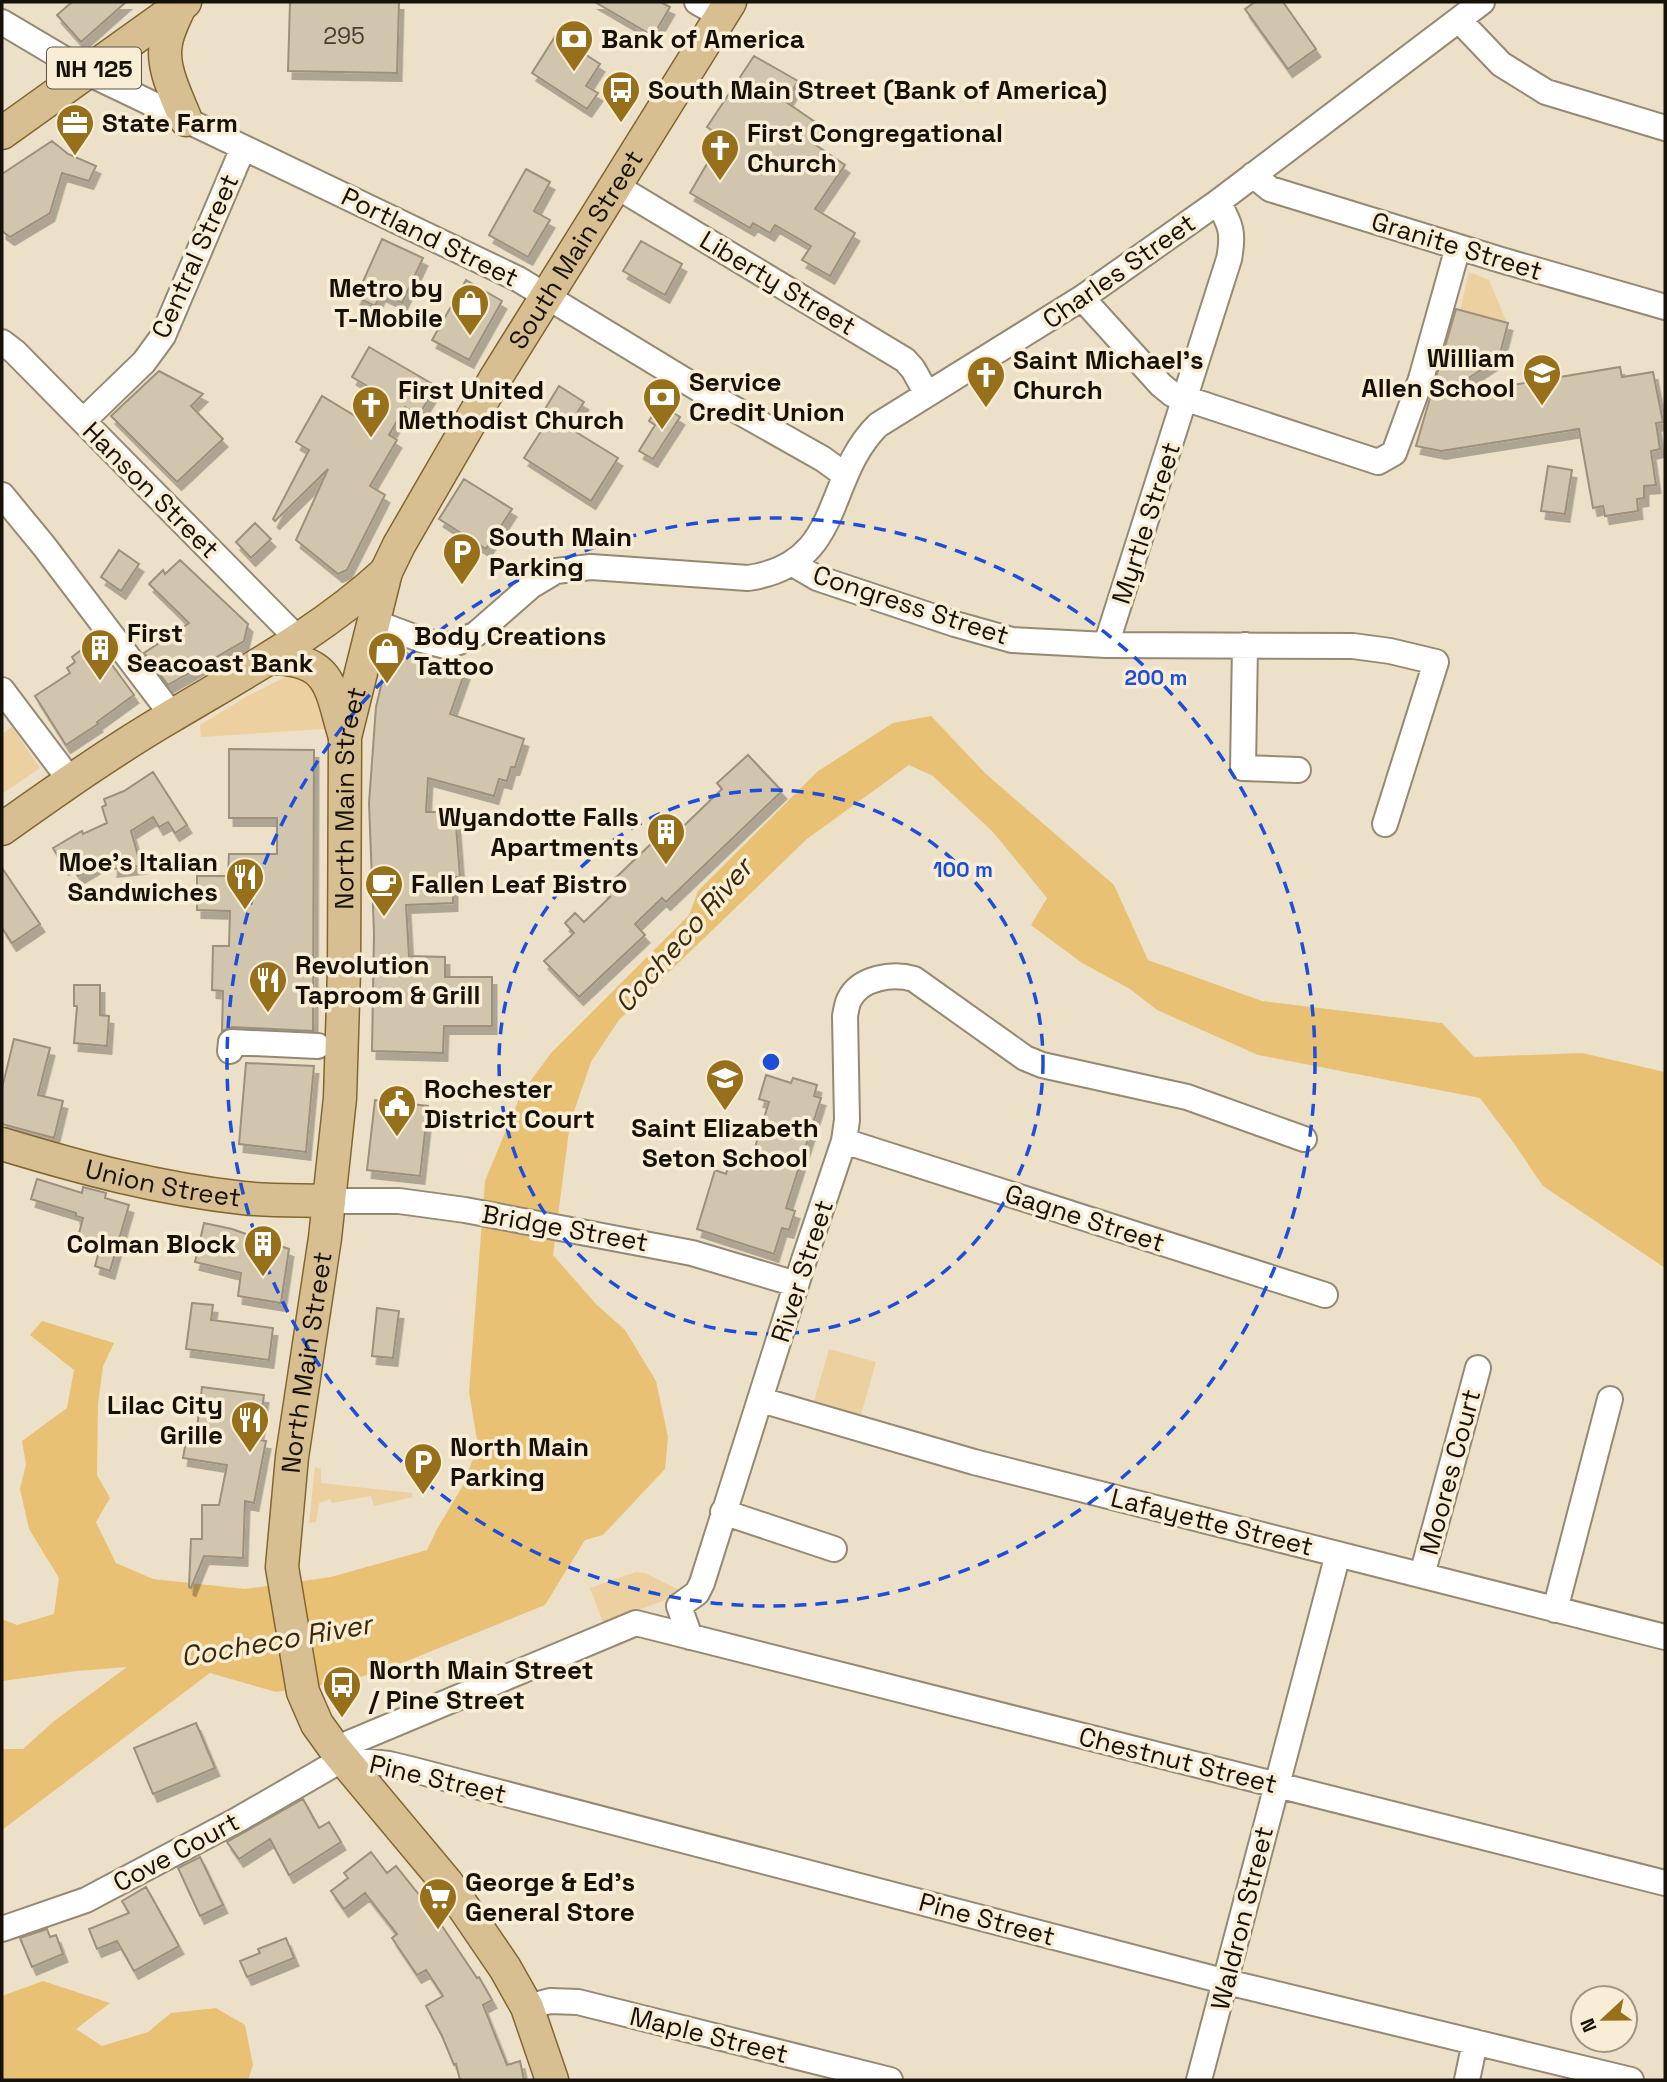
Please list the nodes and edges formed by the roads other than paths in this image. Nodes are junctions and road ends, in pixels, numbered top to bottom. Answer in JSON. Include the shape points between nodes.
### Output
{"nodes":[{"id":1,"x":1482,"y":2,"type":"edge"},
{"id":2,"x":183,"y":4,"type":"edge"},
{"id":3,"x":716,"y":6,"type":"edge"},
{"id":4,"x":1459,"y":20,"type":"junction"},
{"id":5,"x":2,"y":22,"type":"edge"},
{"id":6,"x":88,"y":73,"type":"junction"},
{"id":7,"x":186,"y":120,"type":"junction"},
{"id":8,"x":1665,"y":128,"type":"edge"},
{"id":9,"x":2,"y":133,"type":"edge"},
{"id":10,"x":243,"y":148,"type":"junction"},
{"id":11,"x":1253,"y":175,"type":"junction"},
{"id":12,"x":616,"y":186,"type":"junction"},
{"id":13,"x":1218,"y":202,"type":"junction"},
{"id":14,"x":1458,"y":247,"type":"junction"},
{"id":15,"x":547,"y":295,"type":"junction"},
{"id":16,"x":1082,"y":298,"type":"junction"},
{"id":17,"x":1665,"y":307,"type":"edge"},
{"id":18,"x":2,"y":342,"type":"edge"},
{"id":19,"x":927,"y":394,"type":"junction"},
{"id":20,"x":1185,"y":400,"type":"junction"},
{"id":21,"x":83,"y":421,"type":"junction"},
{"id":22,"x":845,"y":474,"type":"junction"},
{"id":23,"x":2,"y":495,"type":"edge"},
{"id":24,"x":793,"y":564,"type":"junction"},
{"id":25,"x":386,"y":572,"type":"junction"},
{"id":26,"x":374,"y":622,"type":"junction"},
{"id":27,"x":299,"y":640,"type":"junction"},
{"id":28,"x":1106,"y":645,"type":"junction"},
{"id":29,"x":1245,"y":645,"type":"junction"},
{"id":30,"x":270,"y":658,"type":"junction"},
{"id":31,"x":2,"y":690,"type":"edge"},
{"id":32,"x":172,"y":715,"type":"junction"},
{"id":33,"x":345,"y":737,"type":"junction"},
{"id":34,"x":1298,"y":770,"type":"dead end"},
{"id":35,"x":70,"y":780,"type":"junction"},
{"id":36,"x":1385,"y":824,"type":"dead end"},
{"id":37,"x":2,"y":829,"type":"edge"},
{"id":38,"x":318,"y":1046,"type":"dead end"},
{"id":39,"x":230,"y":1051,"type":"dead end"},
{"id":40,"x":1304,"y":1139,"type":"dead end"},
{"id":41,"x":844,"y":1142,"type":"junction"},
{"id":42,"x":2,"y":1144,"type":"edge"},
{"id":43,"x":329,"y":1201,"type":"junction"},
{"id":44,"x":796,"y":1284,"type":"junction"},
{"id":45,"x":1325,"y":1295,"type":"dead end"},
{"id":46,"x":1478,"y":1368,"type":"dead end"},
{"id":47,"x":1610,"y":1399,"type":"dead end"},
{"id":48,"x":761,"y":1400,"type":"junction"},
{"id":49,"x":723,"y":1512,"type":"junction"},
{"id":50,"x":834,"y":1549,"type":"dead end"},
{"id":51,"x":1338,"y":1554,"type":"junction"},
{"id":52,"x":1422,"y":1575,"type":"junction"},
{"id":53,"x":679,"y":1606,"type":"junction"},
{"id":54,"x":1555,"y":1610,"type":"junction"},
{"id":55,"x":636,"y":1623,"type":"junction"},
{"id":56,"x":690,"y":1637,"type":"junction"},
{"id":57,"x":1665,"y":1637,"type":"edge"},
{"id":58,"x":339,"y":1754,"type":"junction"},
{"id":59,"x":1276,"y":1785,"type":"junction"},
{"id":60,"x":1665,"y":1882,"type":"edge"},
{"id":61,"x":2,"y":1929,"type":"edge"},
{"id":62,"x":1227,"y":1982,"type":"junction"},
{"id":63,"x":527,"y":2007,"type":"junction"},
{"id":64,"x":1475,"y":2042,"type":"junction"},
{"id":65,"x":552,"y":2080,"type":"edge"},
{"id":66,"x":890,"y":2080,"type":"edge"},
{"id":67,"x":1199,"y":2080,"type":"edge"},
{"id":68,"x":1468,"y":2080,"type":"edge"},
{"id":69,"x":1631,"y":2080,"type":"edge"}],
"edges":[{"from":1,"to":4,"type":"street","name":"Charles Street"},
{"from":2,"to":6,"type":"main road","number":"NH 125"},
{"from":2,"to":7,"type":"main road","via":[[165,54]]},
{"from":3,"to":12,"type":"main road","name":"South Main Street"},
{"from":4,"to":8,"type":"street","via":[[1501,64],[1546,92]]},
{"from":4,"to":11,"type":"street","name":"Charles Street"},
{"from":5,"to":6,"type":"street","name":"Portland Street"},
{"from":6,"to":7,"type":"street","name":"Portland Street"},
{"from":6,"to":9,"type":"main road","number":"NH 125"},
{"from":7,"to":10,"type":"street","name":"Portland Street"},
{"from":10,"to":15,"type":"street","name":"Portland Street"},
{"from":10,"to":21,"type":"street","name":"Central Street","via":[[163,336],[144,362]]},
{"from":11,"to":13,"type":"street","name":"Charles Street"},
{"from":11,"to":14,"type":"street","name":"Granite Street","via":[[1270,189]]},
{"from":12,"to":15,"type":"main road","name":"South Main Street"},
{"from":12,"to":19,"type":"street","name":"Liberty Street","via":[[905,360]]},
{"from":13,"to":16,"type":"street","name":"Charles Street"},
{"from":13,"to":20,"type":"street","name":"Myrtle Street","via":[[1233,239]]},
{"from":14,"to":17,"type":"street","name":"Granite Street"},
{"from":14,"to":20,"type":"street","via":[[1421,379],[1394,453],[1378,462]]},
{"from":15,"to":22,"type":"street","name":"Portland Street"},
{"from":15,"to":25,"type":"main road","name":"South Main Street","via":[[426,494]]},
{"from":16,"to":19,"type":"street","name":"Charles Street"},
{"from":16,"to":20,"type":"street","via":[[1161,385]]},
{"from":18,"to":21,"type":"street","name":"Hanson Street"},
{"from":19,"to":22,"type":"street","name":"Charles Street","via":[[878,425],[865,438]]},
{"from":20,"to":28,"type":"street","name":"Myrtle Street"},
{"from":21,"to":27,"type":"street","name":"Hanson Street"},
{"from":22,"to":24,"type":"street","name":"Charles Street","via":[[831,516],[815,542]]},
{"from":23,"to":32,"type":"street"},
{"from":24,"to":26,"type":"street","name":"Congress Street","via":[[748,578],[591,567],[556,571],[531,586],[476,634],[445,646]]},
{"from":24,"to":28,"type":"street","name":"Congress Street","via":[[817,578],[989,635]]},
{"from":25,"to":26,"type":"main road","name":"North Main Street"},
{"from":25,"to":27,"type":"main road"},
{"from":26,"to":33,"type":"main road","name":"North Main Street"},
{"from":27,"to":30,"type":"main road"},
{"from":28,"to":29,"type":"street","name":"Congress Street"},
{"from":29,"to":34,"type":"street","via":[[1243,768]]},
{"from":29,"to":36,"type":"street","name":"Congress Street","via":[[1353,646],[1436,662]]},
{"from":30,"to":32,"type":"main road"},
{"from":30,"to":33,"type":"main road","via":[[302,662],[328,682]]},
{"from":31,"to":35,"type":"street"},
{"from":32,"to":35,"type":"main road"},
{"from":33,"to":43,"type":"main road","name":"North Main Street","via":[[343,1043]]},
{"from":35,"to":37,"type":"main road"},
{"from":38,"to":39,"type":"street","via":[[231,1042]]},
{"from":40,"to":41,"type":"street","name":"River Street","via":[[1187,1097],[1024,1058],[926,986],[901,975],[870,981],[849,1000],[844,1036],[848,1120]]},
{"from":41,"to":44,"type":"street","name":"River Street"},
{"from":41,"to":45,"type":"street","name":"Gagne Street"},
{"from":42,"to":43,"type":"main road","name":"Union Street","via":[[157,1185],[244,1198]]},
{"from":43,"to":44,"type":"street","name":"Bridge Street","via":[[409,1202],[578,1230],[692,1253]]},
{"from":43,"to":58,"type":"main road","name":"North Main Street","via":[[292,1457],[282,1567],[303,1692],[317,1724]]},
{"from":44,"to":48,"type":"street","name":"River Street"},
{"from":46,"to":52,"type":"street","name":"Moores Court"},
{"from":47,"to":54,"type":"street"},
{"from":48,"to":49,"type":"street","name":"River Street"},
{"from":48,"to":51,"type":"street","name":"Lafayette Street","via":[[974,1462]]},
{"from":49,"to":50,"type":"street"},
{"from":49,"to":53,"type":"street","name":"River Street","via":[[702,1583],[697,1593]]},
{"from":51,"to":52,"type":"street","name":"Lafayette Street"},
{"from":51,"to":59,"type":"street","name":"Waldron Street"},
{"from":52,"to":54,"type":"street","name":"Lafayette Street"},
{"from":53,"to":55,"type":"street","name":"River Street"},
{"from":53,"to":56,"type":"street"},
{"from":54,"to":57,"type":"street","name":"Lafayette Street"},
{"from":55,"to":56,"type":"street"},
{"from":55,"to":58,"type":"street","name":"River Street"},
{"from":56,"to":59,"type":"street","name":"Chestnut Street"},
{"from":58,"to":61,"type":"street","name":"Cove Court","via":[[239,1819],[86,1900]]},
{"from":58,"to":62,"type":"street","name":"Pine Street"},
{"from":58,"to":63,"type":"main road","name":"North Main Street","via":[[447,1883]]},
{"from":59,"to":60,"type":"street","name":"Chestnut Street"},
{"from":59,"to":62,"type":"street","name":"Waldron Street"},
{"from":62,"to":64,"type":"street","name":"Pine Street"},
{"from":62,"to":67,"type":"street","name":"Waldron Street"},
{"from":63,"to":65,"type":"main road","name":"North Main Street"},
{"from":63,"to":66,"type":"street","name":"Maple Street","via":[[550,2001],[579,2002]]},
{"from":64,"to":68,"type":"street"},
{"from":64,"to":69,"type":"street","name":"Pine Street"}]}
